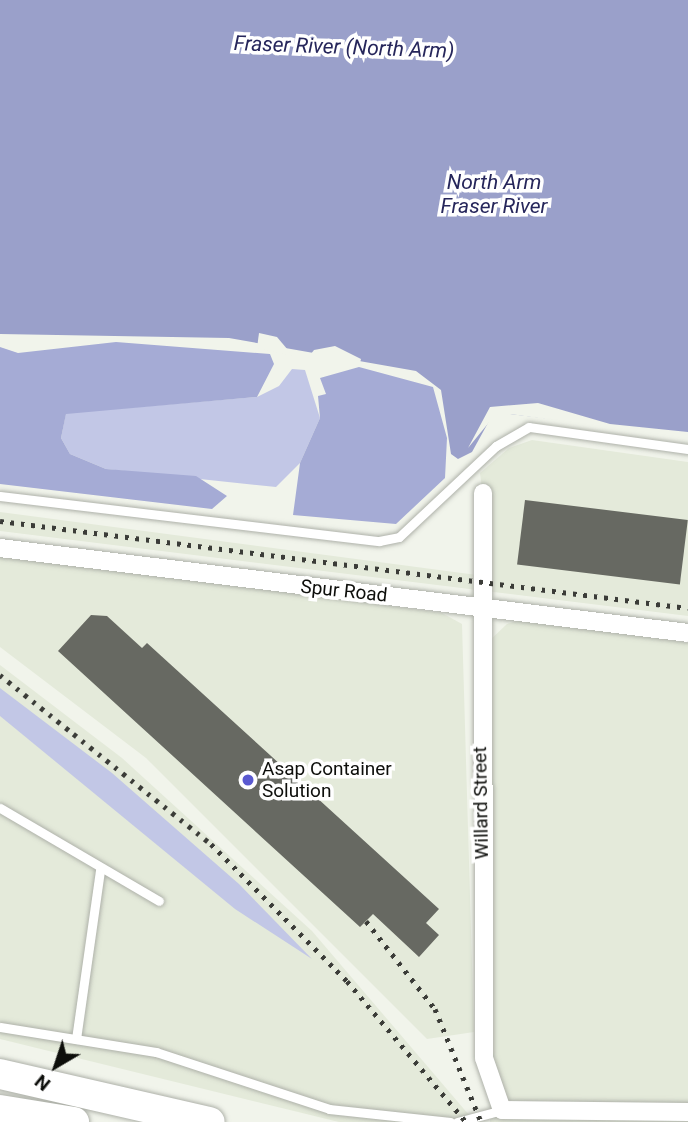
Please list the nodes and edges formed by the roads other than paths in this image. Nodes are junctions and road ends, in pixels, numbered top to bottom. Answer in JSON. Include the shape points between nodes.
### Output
{"nodes":[{"id":1,"x":688,"y":449,"type":"edge"},
{"id":2,"x":483,"y":493,"type":"dead end"},
{"id":3,"x":0,"y":496,"type":"edge"},
{"id":4,"x":0,"y":548,"type":"edge"},
{"id":5,"x":480,"y":606,"type":"junction"},
{"id":6,"x":688,"y":633,"type":"edge"},
{"id":7,"x":0,"y":808,"type":"edge"},
{"id":8,"x":100,"y":870,"type":"junction"},
{"id":9,"x":159,"y":901,"type":"dead end"},
{"id":10,"x":0,"y":1027,"type":"edge"},
{"id":11,"x":76,"y":1039,"type":"junction"},
{"id":12,"x":0,"y":1074,"type":"edge"},
{"id":13,"x":0,"y":1110,"type":"edge"},
{"id":14,"x":502,"y":1110,"type":"junction"},
{"id":15,"x":688,"y":1112,"type":"edge"},
{"id":16,"x":74,"y":1122,"type":"edge"},
{"id":17,"x":211,"y":1122,"type":"edge"},
{"id":18,"x":450,"y":1122,"type":"edge"},
{"id":19,"x":457,"y":1122,"type":"edge"}],
"edges":[{"from":1,"to":3,"type":"lane","via":[[529,427],[496,446],[399,537],[379,541]]},
{"from":2,"to":5,"type":"street","name":"Willard Street"},
{"from":4,"to":5,"type":"street","name":"Spur Road"},
{"from":5,"to":6,"type":"street","name":"Spur Road"},
{"from":5,"to":14,"type":"street","name":"Willard Street","via":[[484,1058]]},
{"from":7,"to":8,"type":"lane"},
{"from":8,"to":9,"type":"lane"},
{"from":8,"to":11,"type":"lane"},
{"from":10,"to":11,"type":"lane"},
{"from":11,"to":18,"type":"lane","via":[[156,1052],[328,1109]]},
{"from":12,"to":17,"type":"main road"},
{"from":13,"to":16,"type":"main road"},
{"from":14,"to":15,"type":"street"},
{"from":14,"to":19,"type":"lane"}]}
